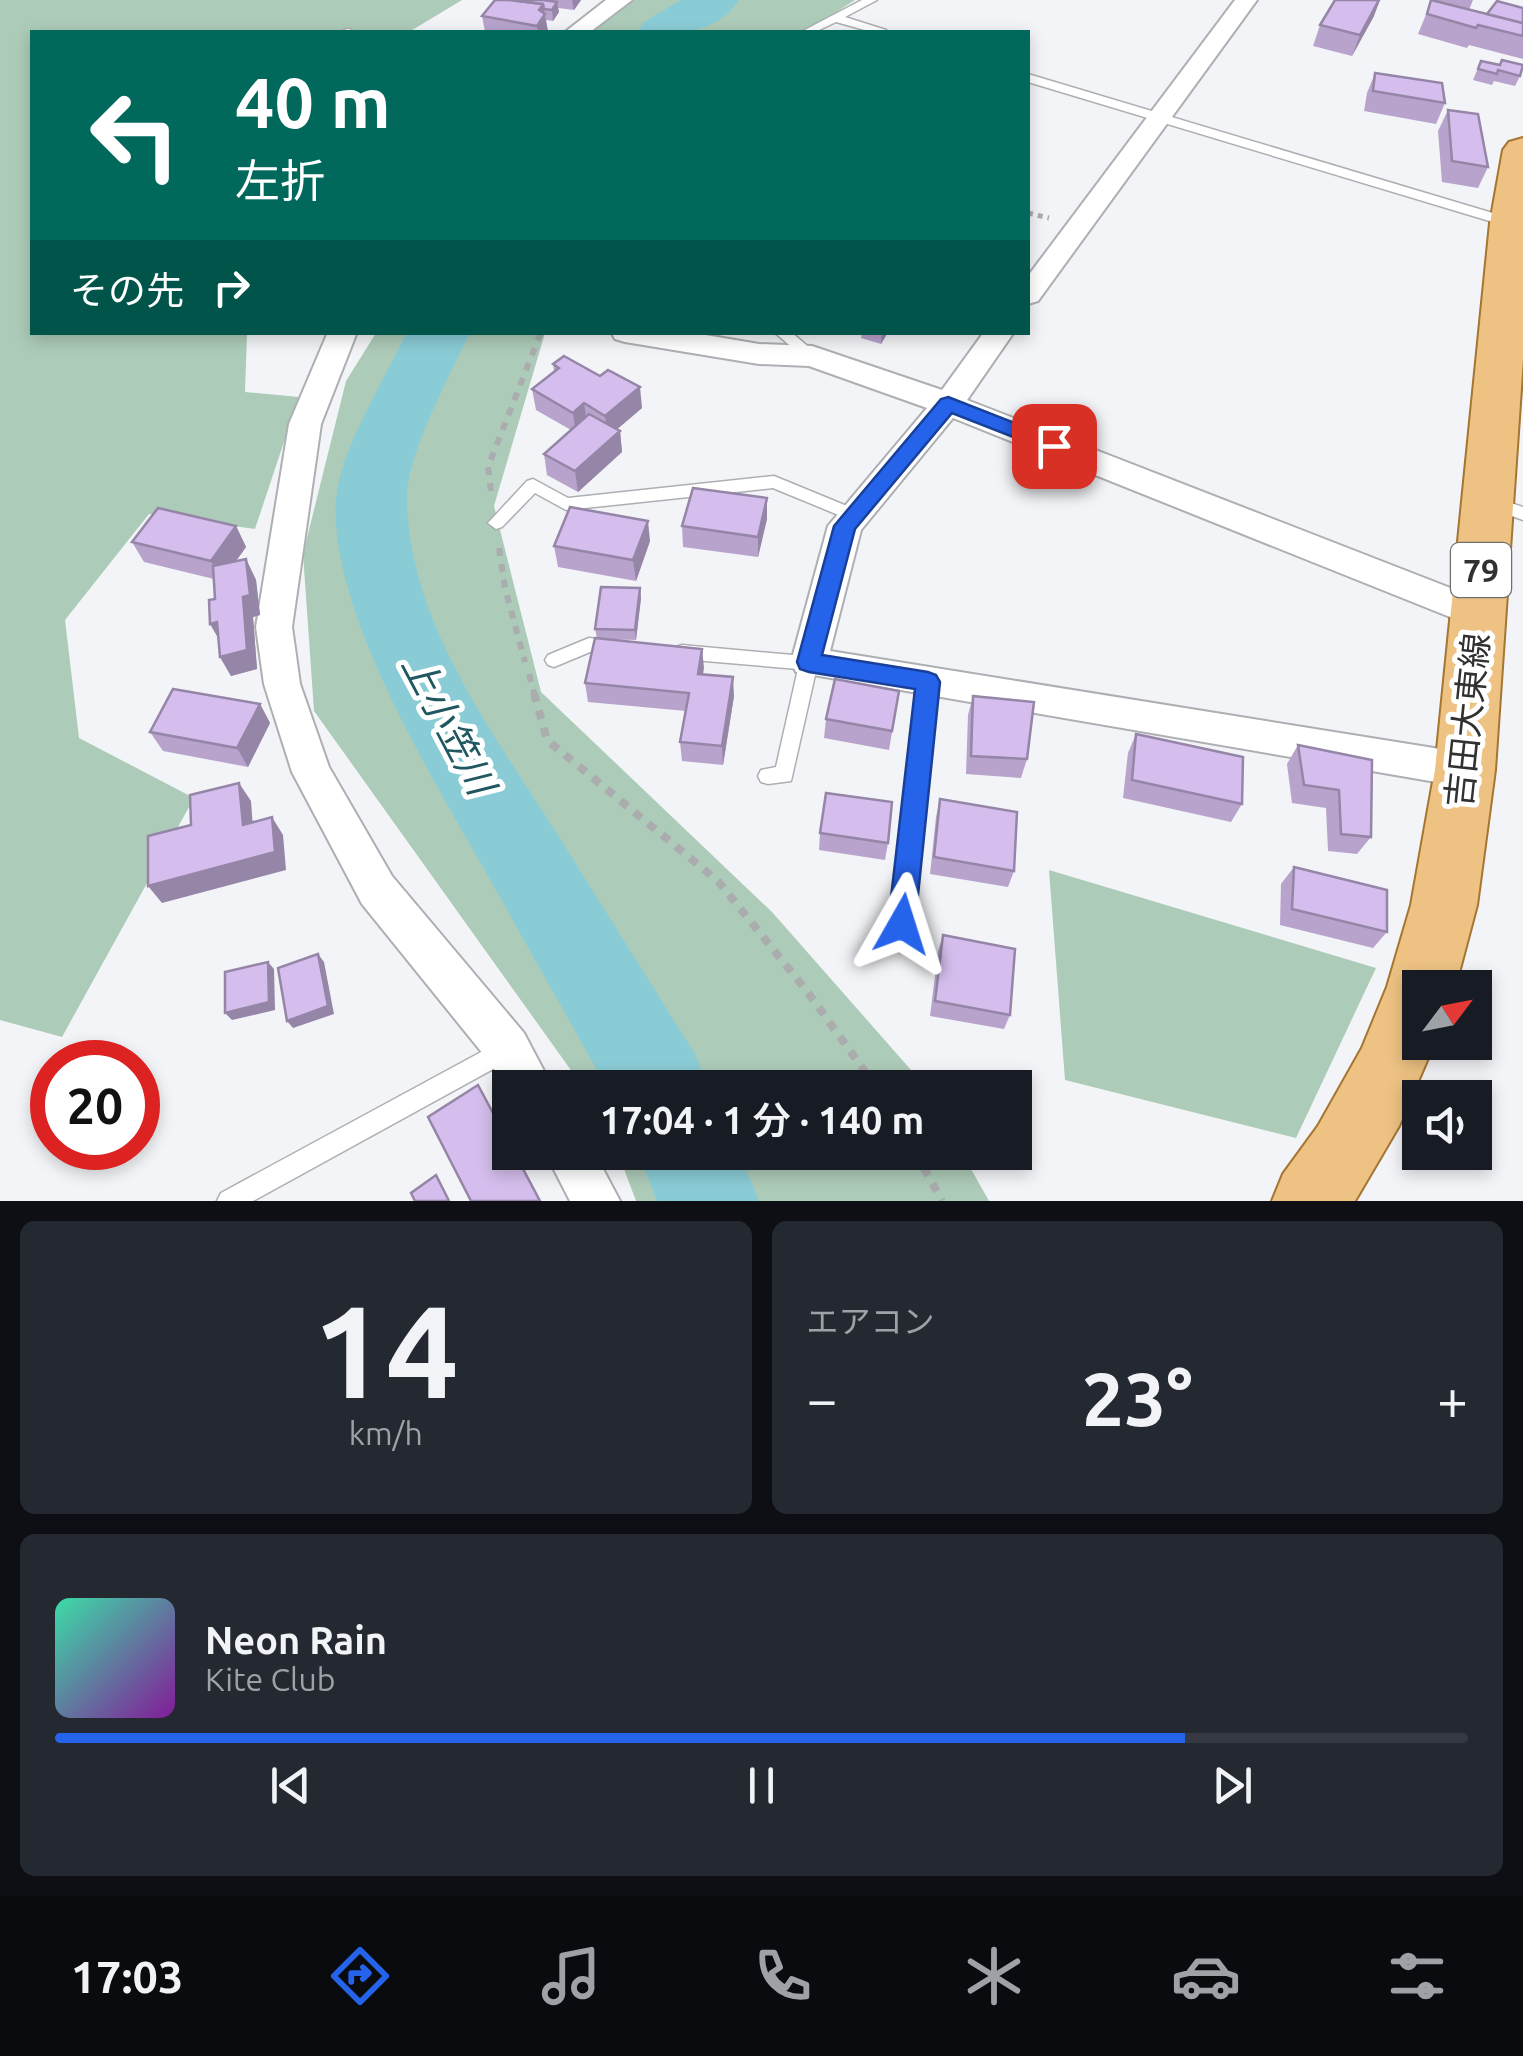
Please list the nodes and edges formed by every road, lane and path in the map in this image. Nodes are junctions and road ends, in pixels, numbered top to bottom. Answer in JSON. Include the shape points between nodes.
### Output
{"nodes":[{"id":1,"x":622,"y":0,"type":"edge"},
{"id":2,"x":871,"y":0,"type":"edge"},
{"id":3,"x":1246,"y":0,"type":"edge"},
{"id":4,"x":835,"y":18,"type":"junction"},
{"id":5,"x":579,"y":30,"type":"edge"},
{"id":6,"x":811,"y":30,"type":"edge"},
{"id":7,"x":875,"y":30,"type":"edge"},
{"id":8,"x":1030,"y":79,"type":"edge"},
{"id":9,"x":1156,"y":118,"type":"junction"},
{"id":10,"x":1523,"y":150,"type":"edge"},
{"id":11,"x":1511,"y":223,"type":"junction"},
{"id":12,"x":1030,"y":293,"type":"edge"},
{"id":13,"x":342,"y":335,"type":"edge"},
{"id":14,"x":540,"y":335,"type":"edge"},
{"id":15,"x":643,"y":335,"type":"edge"},
{"id":16,"x":785,"y":335,"type":"edge"},
{"id":17,"x":998,"y":335,"type":"edge"},
{"id":18,"x":812,"y":356,"type":"junction"},
{"id":19,"x":948,"y":404,"type":"junction"},
{"id":20,"x":1506,"y":508,"type":"edge"},
{"id":21,"x":854,"y":516,"type":"junction"},
{"id":22,"x":496,"y":523,"type":"junction"},
{"id":23,"x":1477,"y":613,"type":"junction"},
{"id":24,"x":554,"y":660,"type":"dead end"},
{"id":25,"x":809,"y":662,"type":"junction"},
{"id":26,"x":928,"y":682,"type":"junction"},
{"id":27,"x":1465,"y":770,"type":"junction"},
{"id":28,"x":768,"y":776,"type":"dead end"},
{"id":29,"x":902,"y":924,"type":"dead end"},
{"id":30,"x":1425,"y":970,"type":"edge"},
{"id":31,"x":1402,"y":1034,"type":"edge"},
{"id":32,"x":508,"y":1049,"type":"junction"},
{"id":33,"x":520,"y":1070,"type":"edge"},
{"id":34,"x":864,"y":1070,"type":"edge"},
{"id":35,"x":578,"y":1170,"type":"edge"},
{"id":36,"x":925,"y":1170,"type":"edge"},
{"id":37,"x":1335,"y":1184,"type":"edge"},
{"id":38,"x":229,"y":1201,"type":"edge"},
{"id":39,"x":596,"y":1201,"type":"edge"},
{"id":40,"x":942,"y":1201,"type":"edge"}],
"edges":[{"from":1,"to":5,"type":"street"},
{"from":2,"to":4,"type":"lane"},
{"from":3,"to":9,"type":"street"},
{"from":4,"to":6,"type":"lane"},
{"from":4,"to":7,"type":"lane"},
{"from":8,"to":9,"type":"lane"},
{"from":9,"to":11,"type":"lane"},
{"from":9,"to":12,"type":"street"},
{"from":10,"to":11,"type":"main road","name":"吉田大東線","number":"79"},
{"from":11,"to":20,"type":"main road","name":"吉田大東線","number":"79"},
{"from":13,"to":32,"type":"street","via":[[304,424],[274,627],[282,684],[311,772],[376,890]]},
{"from":14,"to":22,"type":"path","via":[[488,467]]},
{"from":15,"to":18,"type":"street"},
{"from":16,"to":18,"type":"lane"},
{"from":17,"to":19,"type":"street"},
{"from":18,"to":19,"type":"street"},
{"from":19,"to":21,"type":"street"},
{"from":19,"to":23,"type":"street"},
{"from":20,"to":23,"type":"main road","name":"吉田大東線","number":"79"},
{"from":21,"to":22,"type":"lane","via":[[774,482],[566,504],[533,486]]},
{"from":21,"to":25,"type":"street","via":[[845,526]]},
{"from":22,"to":34,"type":"path","via":[[505,588],[547,740],[718,881]]},
{"from":23,"to":27,"type":"main road","name":"吉田大東線","number":"79"},
{"from":24,"to":25,"type":"lane","via":[[589,645]]},
{"from":25,"to":26,"type":"street"},
{"from":25,"to":28,"type":"lane","via":[[784,775]]},
{"from":26,"to":27,"type":"street"},
{"from":26,"to":29,"type":"lane"},
{"from":27,"to":30,"type":"main road","name":"吉田大東線","number":"79","via":[[1444,904]]},
{"from":31,"to":37,"type":"main road","name":"吉田大東線","number":"79"},
{"from":32,"to":33,"type":"street"},
{"from":32,"to":38,"type":"lane"},
{"from":35,"to":39,"type":"street"},
{"from":36,"to":40,"type":"path"}]}
